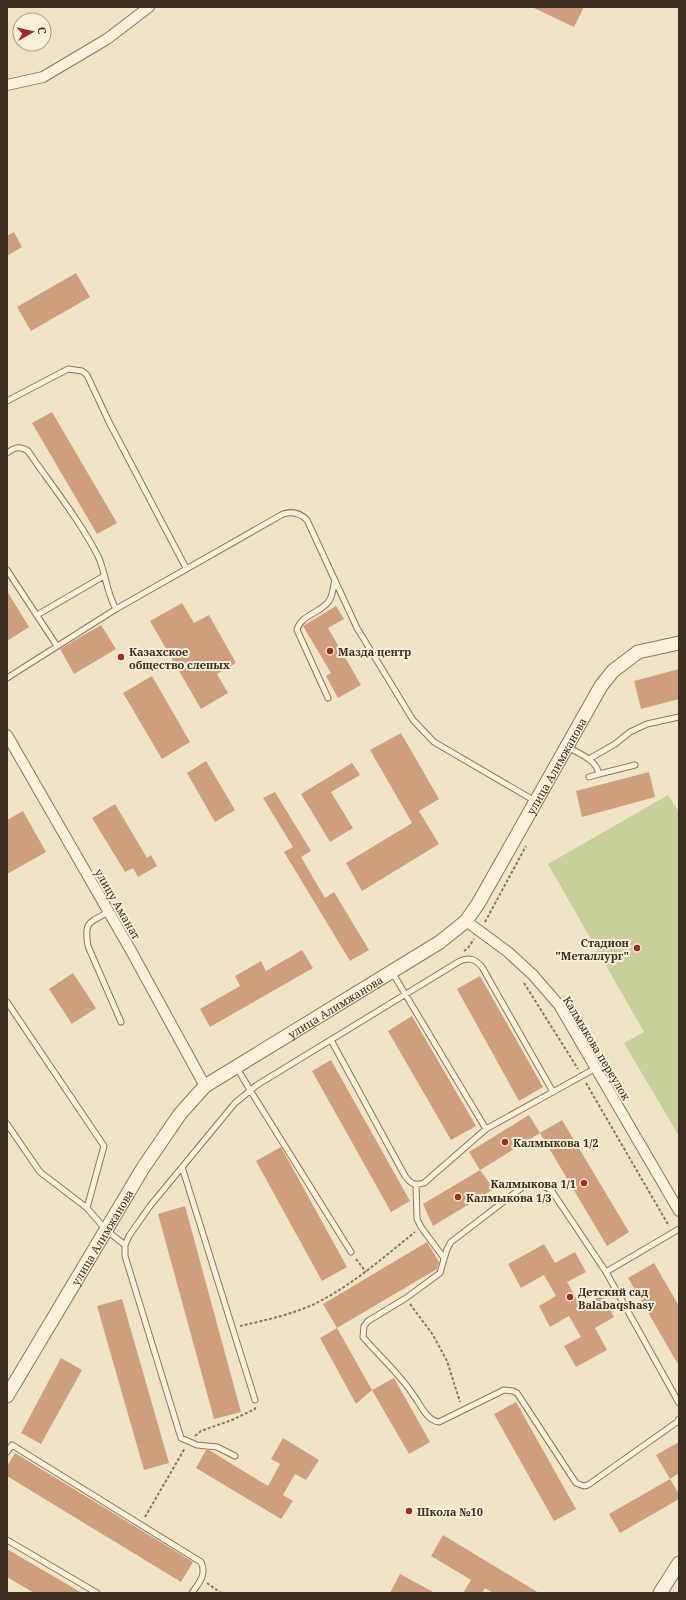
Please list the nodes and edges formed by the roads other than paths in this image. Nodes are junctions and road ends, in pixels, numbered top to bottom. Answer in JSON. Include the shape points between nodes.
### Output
{"nodes":[{"id":1,"x":149,"y":7,"type":"edge"},
{"id":2,"x":7,"y":85,"type":"edge"},
{"id":3,"x":7,"y":401,"type":"edge"},
{"id":4,"x":7,"y":454,"type":"edge"},
{"id":5,"x":186,"y":568,"type":"junction"},
{"id":6,"x":7,"y":570,"type":"edge"},
{"id":7,"x":104,"y":576,"type":"junction"},
{"id":8,"x":335,"y":579,"type":"junction"},
{"id":9,"x":116,"y":609,"type":"junction"},
{"id":10,"x":37,"y":615,"type":"junction"},
{"id":11,"x":679,"y":643,"type":"edge"},
{"id":12,"x":57,"y":646,"type":"junction"},
{"id":13,"x":7,"y":678,"type":"edge"},
{"id":14,"x":328,"y":698,"type":"dead end"},
{"id":15,"x":679,"y":717,"type":"edge"},
{"id":16,"x":7,"y":735,"type":"edge"},
{"id":17,"x":567,"y":746,"type":"junction"},
{"id":18,"x":590,"y":759,"type":"junction"},
{"id":19,"x":635,"y":765,"type":"dead end"},
{"id":20,"x":599,"y":774,"type":"junction"},
{"id":21,"x":589,"y":777,"type":"dead end"},
{"id":22,"x":536,"y":802,"type":"junction"},
{"id":23,"x":108,"y":912,"type":"junction"},
{"id":24,"x":466,"y":921,"type":"junction"},
{"id":25,"x":391,"y":971,"type":"junction"},
{"id":26,"x":406,"y":995,"type":"junction"},
{"id":27,"x":7,"y":1002,"type":"edge"},
{"id":28,"x":121,"y":1022,"type":"dead end"},
{"id":29,"x":331,"y":1040,"type":"junction"},
{"id":30,"x":237,"y":1067,"type":"junction"},
{"id":31,"x":596,"y":1068,"type":"junction"},
{"id":32,"x":206,"y":1086,"type":"junction"},
{"id":33,"x":250,"y":1090,"type":"junction"},
{"id":34,"x":553,"y":1092,"type":"junction"},
{"id":35,"x":7,"y":1124,"type":"edge"},
{"id":36,"x":486,"y":1129,"type":"junction"},
{"id":37,"x":182,"y":1167,"type":"junction"},
{"id":38,"x":416,"y":1185,"type":"junction"},
{"id":39,"x":87,"y":1208,"type":"junction"},
{"id":40,"x":679,"y":1211,"type":"edge"},
{"id":41,"x":679,"y":1229,"type":"edge"},
{"id":42,"x":106,"y":1230,"type":"junction"},
{"id":43,"x":125,"y":1245,"type":"junction"},
{"id":44,"x":351,"y":1252,"type":"road end"},
{"id":45,"x":444,"y":1258,"type":"junction"},
{"id":46,"x":606,"y":1272,"type":"junction"},
{"id":47,"x":7,"y":1396,"type":"edge"},
{"id":48,"x":255,"y":1400,"type":"road end"},
{"id":49,"x":679,"y":1403,"type":"edge"},
{"id":50,"x":679,"y":1419,"type":"edge"},
{"id":51,"x":9,"y":1444,"type":"edge"},
{"id":52,"x":7,"y":1452,"type":"edge"},
{"id":53,"x":235,"y":1456,"type":"dead end"},
{"id":54,"x":7,"y":1540,"type":"edge"},
{"id":55,"x":679,"y":1563,"type":"edge"},
{"id":56,"x":97,"y":1593,"type":"edge"},
{"id":57,"x":192,"y":1593,"type":"edge"},
{"id":58,"x":660,"y":1593,"type":"edge"}],
"edges":[{"from":1,"to":2,"type":"street","via":[[107,39],[43,77]]},
{"from":3,"to":5,"type":"lane","via":[[68,369],[82,371],[87,375]]},
{"from":4,"to":7,"type":"lane","via":[[18,447],[28,451],[88,538]]},
{"from":5,"to":8,"type":"lane","via":[[291,512],[301,514],[307,520]]},
{"from":5,"to":9,"type":"lane"},
{"from":6,"to":10,"type":"lane"},
{"from":7,"to":9,"type":"lane","via":[[110,599]]},
{"from":7,"to":10,"type":"lane"},
{"from":8,"to":14,"type":"lane","via":[[328,603],[301,622],[297,630]]},
{"from":8,"to":22,"type":"lane","via":[[357,628],[413,720],[424,733],[434,742]]},
{"from":9,"to":12,"type":"lane"},
{"from":10,"to":12,"type":"lane"},
{"from":11,"to":17,"type":"street","name":"улица Алимжанова","via":[[638,652],[613,671],[601,686]]},
{"from":12,"to":13,"type":"lane"},
{"from":15,"to":18,"type":"lane","via":[[647,724],[630,732]]},
{"from":16,"to":23,"type":"street","name":"улицу Аманат"},
{"from":17,"to":18,"type":"lane"},
{"from":17,"to":22,"type":"street","name":"улица Алимжанова"},
{"from":18,"to":20,"type":"lane","via":[[598,768]]},
{"from":19,"to":20,"type":"lane"},
{"from":20,"to":21,"type":"lane"},
{"from":22,"to":24,"type":"street","name":"улица Алимжанова"},
{"from":23,"to":28,"type":"lane","via":[[89,923],[86,937]]},
{"from":23,"to":32,"type":"street","name":"улицу Аманат"},
{"from":24,"to":25,"type":"street","name":"улица Алимжанова","via":[[440,942]]},
{"from":24,"to":31,"type":"street","name":"Калмыкова переулок","via":[[508,952],[533,975],[559,1005]]},
{"from":25,"to":26,"type":"lane"},
{"from":25,"to":30,"type":"street","name":"улица Алимжанова"},
{"from":26,"to":29,"type":"lane"},
{"from":26,"to":34,"type":"lane","via":[[460,961],[470,958],[478,962]]},
{"from":26,"to":36,"type":"lane"},
{"from":27,"to":39,"type":"lane","via":[[104,1146]]},
{"from":29,"to":33,"type":"lane"},
{"from":29,"to":38,"type":"lane","via":[[405,1176]]},
{"from":30,"to":32,"type":"street","name":"улица Алимжанова"},
{"from":30,"to":33,"type":"lane"},
{"from":31,"to":34,"type":"lane"},
{"from":31,"to":40,"type":"street","name":"Калмыкова переулок"},
{"from":32,"to":42,"type":"street","name":"улица Алимжанова","via":[[180,1114],[143,1168]]},
{"from":33,"to":37,"type":"lane","via":[[235,1103]]},
{"from":33,"to":44,"type":"lane"},
{"from":34,"to":36,"type":"lane"},
{"from":35,"to":39,"type":"lane","via":[[40,1172]]},
{"from":36,"to":38,"type":"lane","via":[[424,1183]]},
{"from":37,"to":43,"type":"lane","via":[[150,1206]]},
{"from":37,"to":48,"type":"lane"},
{"from":38,"to":45,"type":"lane","via":[[417,1219]]},
{"from":39,"to":42,"type":"lane"},
{"from":41,"to":46,"type":"lane"},
{"from":42,"to":43,"type":"lane"},
{"from":42,"to":47,"type":"street","name":"улица Алимжанова"},
{"from":43,"to":53,"type":"lane","via":[[125,1256],[181,1438],[197,1445],[217,1447]]},
{"from":45,"to":46,"type":"lane","via":[[451,1242],[524,1186],[535,1185],[551,1190]]},
{"from":45,"to":50,"type":"lane","via":[[440,1273],[368,1321],[364,1326],[363,1337],[399,1376],[432,1420],[439,1422],[504,1390],[513,1391],[517,1393],[576,1483],[584,1486]]},
{"from":46,"to":49,"type":"lane"},
{"from":51,"to":52,"type":"lane"},
{"from":51,"to":57,"type":"lane","via":[[201,1562],[204,1573]]},
{"from":54,"to":56,"type":"lane"},
{"from":55,"to":58,"type":"street"}]}
